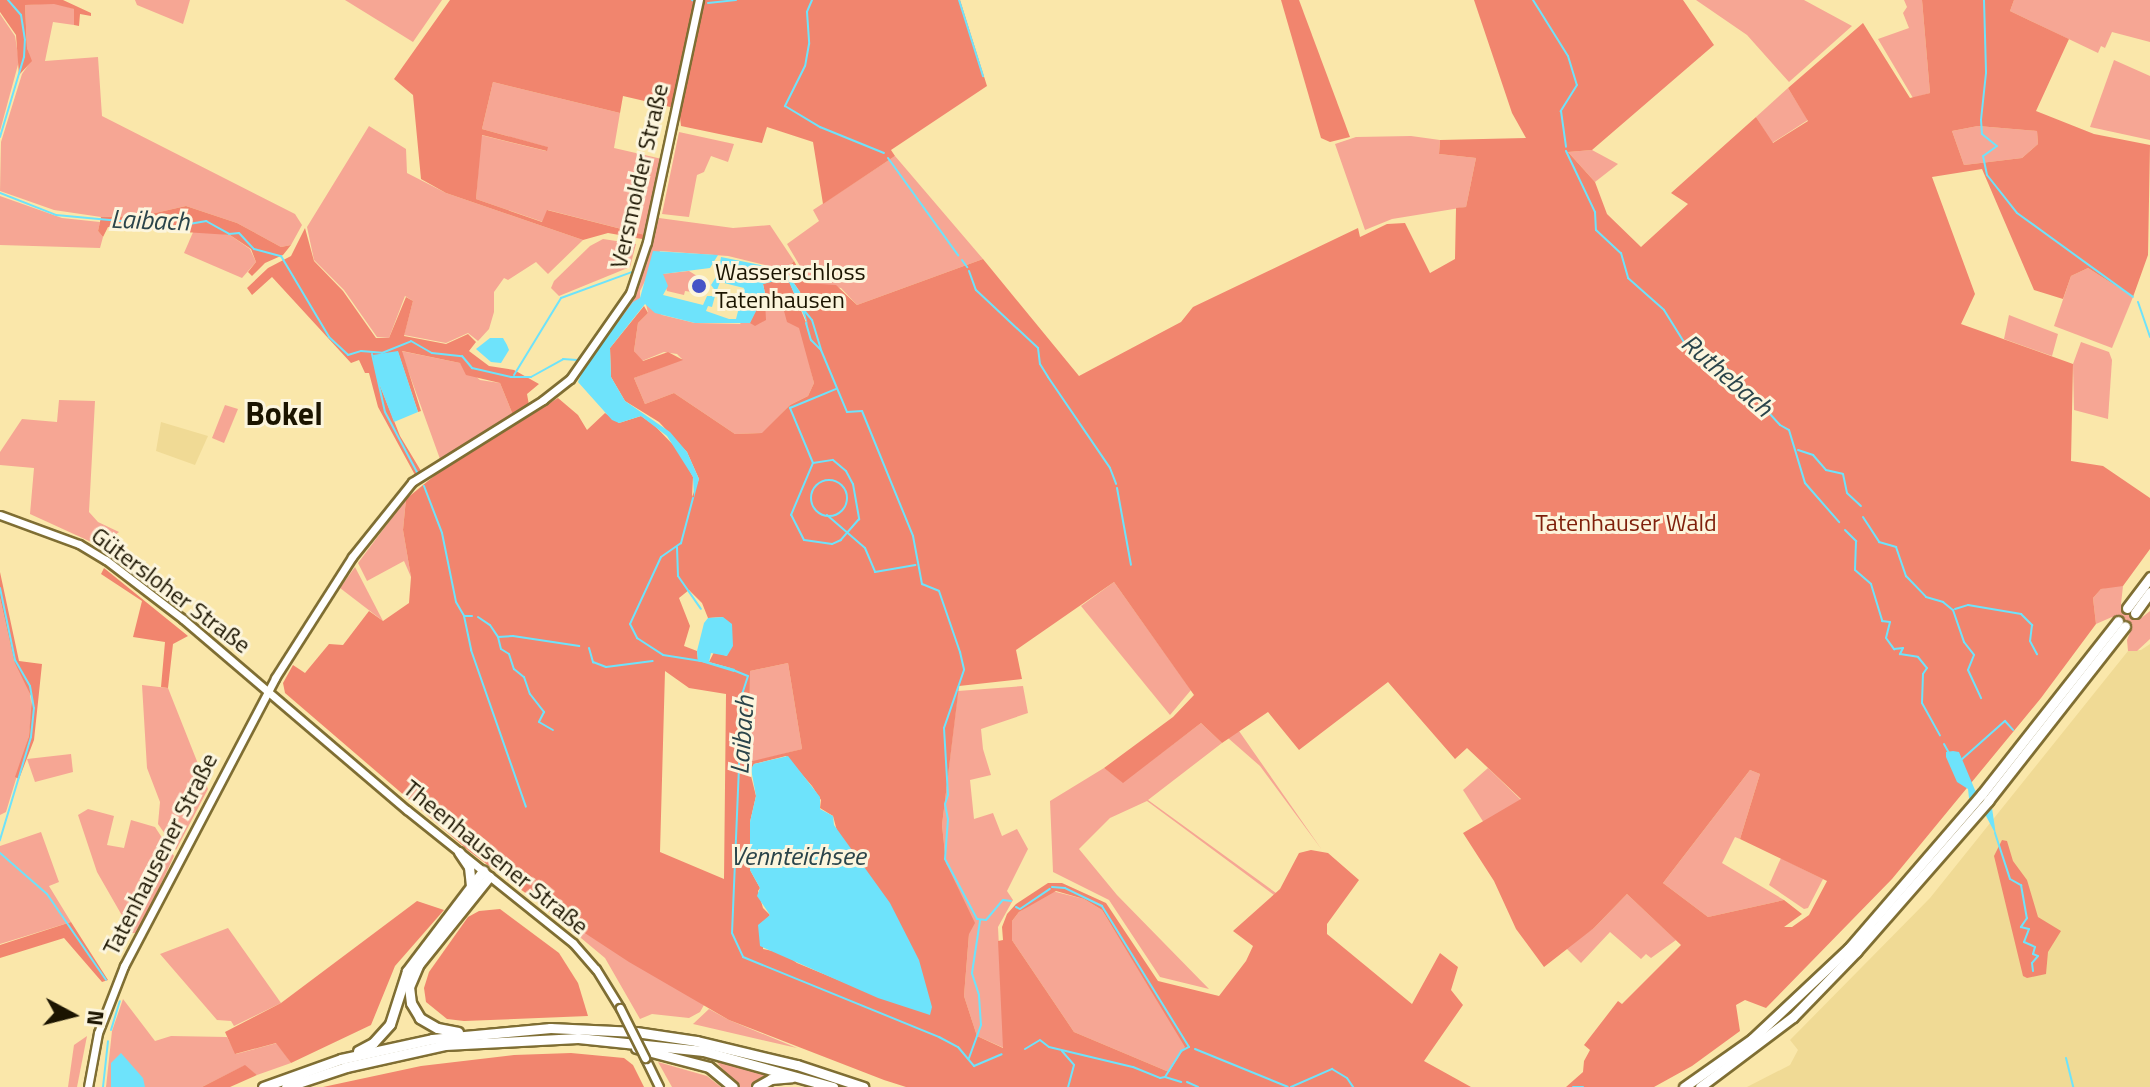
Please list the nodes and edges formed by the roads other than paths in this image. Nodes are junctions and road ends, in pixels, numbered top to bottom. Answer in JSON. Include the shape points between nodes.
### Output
{"nodes":[{"id":1,"x":699,"y":0,"type":"edge"},
{"id":2,"x":0,"y":515,"type":"edge"},
{"id":3,"x":2150,"y":577,"type":"edge"},
{"id":4,"x":2150,"y":592,"type":"edge"},
{"id":5,"x":2122,"y":623,"type":"dead end"},
{"id":6,"x":267,"y":691,"type":"junction"},
{"id":7,"x":1976,"y":807,"type":"junction"},
{"id":8,"x":459,"y":852,"type":"junction"},
{"id":9,"x":486,"y":874,"type":"junction"},
{"id":10,"x":471,"y":887,"type":"junction"},
{"id":11,"x":465,"y":1034,"type":"junction"},
{"id":12,"x":590,"y":1038,"type":"junction"},
{"id":13,"x":341,"y":1059,"type":"junction"},
{"id":14,"x":808,"y":1079,"type":"junction"},
{"id":15,"x":88,"y":1087,"type":"edge"},
{"id":16,"x":263,"y":1087,"type":"edge"},
{"id":17,"x":286,"y":1087,"type":"edge"},
{"id":18,"x":659,"y":1087,"type":"edge"},
{"id":19,"x":731,"y":1087,"type":"edge"},
{"id":20,"x":757,"y":1087,"type":"edge"},
{"id":21,"x":833,"y":1087,"type":"edge"},
{"id":22,"x":863,"y":1087,"type":"edge"},
{"id":23,"x":1684,"y":1087,"type":"edge"},
{"id":24,"x":1700,"y":1087,"type":"edge"}],
"edges":[{"from":1,"to":6,"type":"main road","name":"Versmolder Straße","via":[[647,242],[623,305],[556,391],[402,492],[352,557]]},
{"from":2,"to":6,"type":"main road","name":"Gütersloher Straße","via":[[52,531],[106,560]]},
{"from":3,"to":4,"type":"highway","via":[[2131,611]]},
{"from":5,"to":7,"type":"highway"},
{"from":6,"to":8,"type":"main road","name":"Theenhausener Straße"},
{"from":6,"to":15,"type":"main road","name":"Tatenhausener Straße","via":[[114,987]]},
{"from":7,"to":23,"type":"highway","via":[[1814,985],[1752,1039]]},
{"from":7,"to":24,"type":"highway","via":[[1821,991]]},
{"from":8,"to":9,"type":"main road","name":"Theenhausener Straße"},
{"from":8,"to":10,"type":"highway","via":[[469,867]]},
{"from":9,"to":10,"type":"highway"},
{"from":9,"to":11,"type":"highway","via":[[419,964],[409,987],[420,1018]]},
{"from":9,"to":18,"type":"main road","name":"Theenhausener Straße","bridge":true,"via":[[573,943],[596,969]]},
{"from":10,"to":13,"type":"highway","via":[[407,971],[395,1015],[383,1035]]},
{"from":11,"to":13,"type":"highway"},
{"from":11,"to":22,"type":"highway","via":[[550,1028],[636,1032],[738,1050]]},
{"from":12,"to":14,"type":"highway","via":[[703,1051]]},
{"from":12,"to":17,"type":"highway","via":[[445,1045],[346,1067]]},
{"from":12,"to":19,"type":"highway","via":[[703,1065],[724,1076]]},
{"from":13,"to":16,"type":"highway"},
{"from":14,"to":20,"type":"highway","via":[[778,1078]]},
{"from":14,"to":21,"type":"highway"}]}
